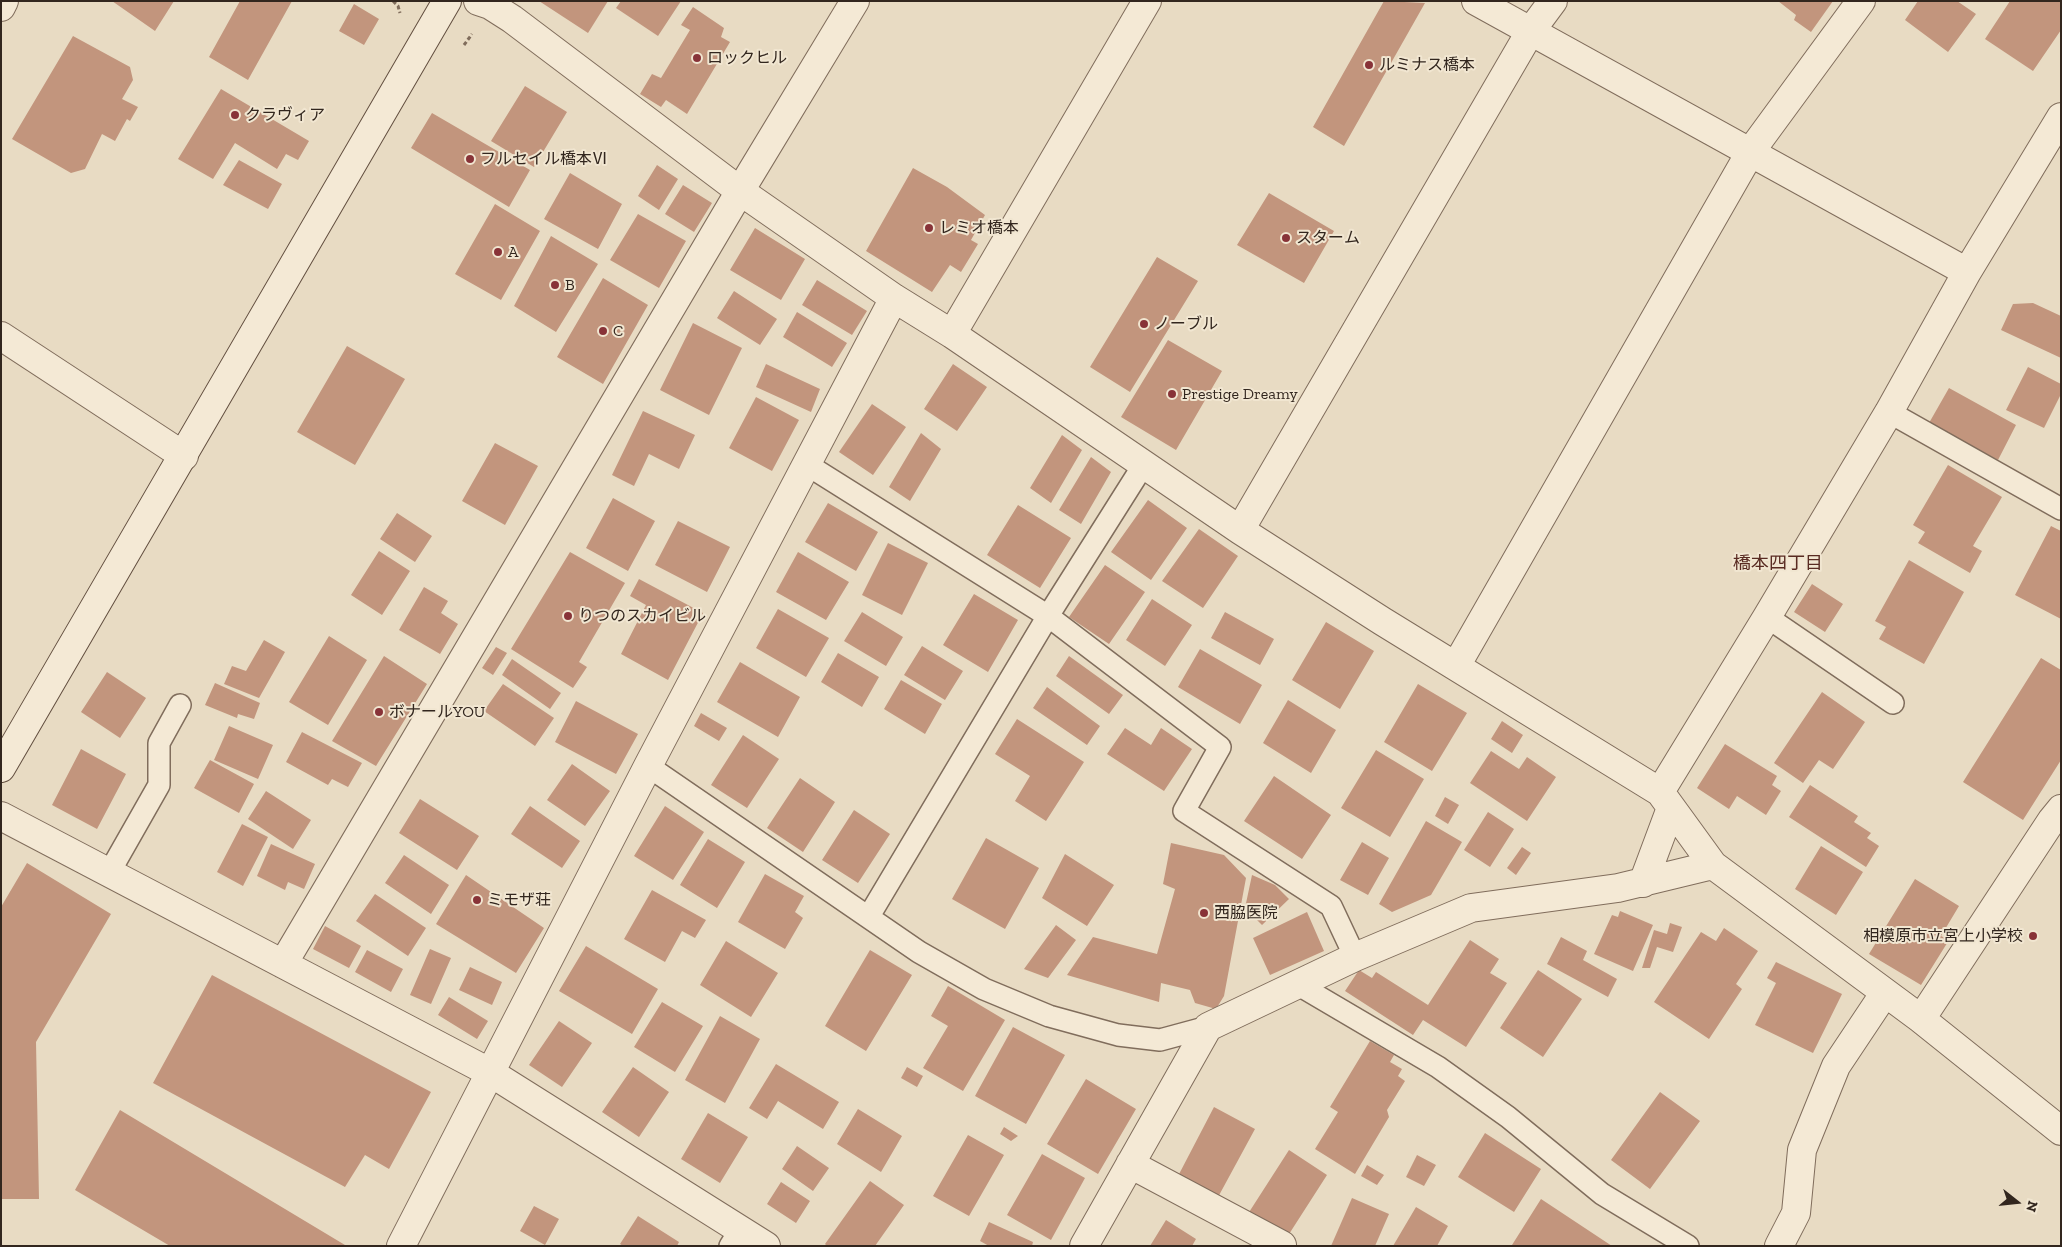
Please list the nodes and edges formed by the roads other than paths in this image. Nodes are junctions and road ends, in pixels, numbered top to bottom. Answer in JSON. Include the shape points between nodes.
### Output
{"nodes":[{"id":1,"x":4,"y":1,"type":"edge"},
{"id":2,"x":447,"y":1,"type":"edge"},
{"id":3,"x":478,"y":1,"type":"edge"},
{"id":4,"x":855,"y":1,"type":"edge"},
{"id":5,"x":1147,"y":1,"type":"edge"},
{"id":6,"x":1476,"y":1,"type":"edge"},
{"id":7,"x":1552,"y":1,"type":"edge"},
{"id":8,"x":1861,"y":1,"type":"edge"},
{"id":9,"x":1,"y":7,"type":"edge"},
{"id":10,"x":1530,"y":32,"type":"junction"},
{"id":11,"x":2061,"y":117,"type":"edge"},
{"id":12,"x":1750,"y":151,"type":"junction"},
{"id":13,"x":740,"y":191,"type":"junction"},
{"id":14,"x":1967,"y":272,"type":"junction"},
{"id":15,"x":894,"y":298,"type":"junction"},
{"id":16,"x":952,"y":334,"type":"junction"},
{"id":17,"x":1,"y":336,"type":"edge"},
{"id":18,"x":1889,"y":412,"type":"junction"},
{"id":19,"x":184,"y":456,"type":"junction"},
{"id":20,"x":806,"y":464,"type":"junction"},
{"id":21,"x":1144,"y":464,"type":"junction"},
{"id":22,"x":2061,"y":509,"type":"edge"},
{"id":23,"x":1240,"y":530,"type":"junction"},
{"id":24,"x":1048,"y":616,"type":"junction"},
{"id":25,"x":1767,"y":617,"type":"junction"},
{"id":26,"x":1456,"y":666,"type":"junction"},
{"id":27,"x":1893,"y":703,"type":"dead end"},
{"id":28,"x":180,"y":705,"type":"dead end"},
{"id":29,"x":648,"y":766,"type":"junction"},
{"id":30,"x":1,"y":768,"type":"edge"},
{"id":31,"x":1666,"y":800,"type":"junction"},
{"id":32,"x":2061,"y":809,"type":"edge"},
{"id":33,"x":1,"y":816,"type":"edge"},
{"id":34,"x":1713,"y":865,"type":"junction"},
{"id":35,"x":109,"y":873,"type":"junction"},
{"id":36,"x":1643,"y":883,"type":"junction"},
{"id":37,"x":869,"y":916,"type":"junction"},
{"id":38,"x":1355,"y":957,"type":"junction"},
{"id":39,"x":283,"y":964,"type":"junction"},
{"id":40,"x":1297,"y":984,"type":"junction"},
{"id":41,"x":1884,"y":994,"type":"junction"},
{"id":42,"x":1921,"y":1019,"type":"junction"},
{"id":43,"x":1208,"y":1027,"type":"junction"},
{"id":44,"x":491,"y":1073,"type":"junction"},
{"id":45,"x":2061,"y":1131,"type":"edge"},
{"id":46,"x":1130,"y":1164,"type":"junction"},
{"id":47,"x":735,"y":1238,"type":"edge"},
{"id":48,"x":1282,"y":1245,"type":"edge"},
{"id":49,"x":401,"y":1246,"type":"edge"},
{"id":50,"x":766,"y":1246,"type":"edge"},
{"id":51,"x":1084,"y":1246,"type":"edge"},
{"id":52,"x":1688,"y":1246,"type":"edge"},
{"id":53,"x":1779,"y":1246,"type":"edge"}],
"edges":[{"from":1,"to":9,"type":"street"},
{"from":2,"to":19,"type":"street"},
{"from":3,"to":13,"type":"street","via":[[512,19]]},
{"from":4,"to":13,"type":"street"},
{"from":5,"to":16,"type":"street"},
{"from":6,"to":10,"type":"street"},
{"from":7,"to":10,"type":"street"},
{"from":8,"to":12,"type":"street"},
{"from":10,"to":12,"type":"street"},
{"from":10,"to":23,"type":"street"},
{"from":11,"to":14,"type":"street"},
{"from":12,"to":14,"type":"street"},
{"from":12,"to":26,"type":"street"},
{"from":13,"to":15,"type":"street"},
{"from":13,"to":39,"type":"street"},
{"from":14,"to":18,"type":"street"},
{"from":15,"to":16,"type":"street"},
{"from":15,"to":20,"type":"street"},
{"from":16,"to":21,"type":"street"},
{"from":17,"to":19,"type":"street"},
{"from":18,"to":22,"type":"lane"},
{"from":18,"to":25,"type":"street"},
{"from":19,"to":30,"type":"street"},
{"from":20,"to":24,"type":"lane"},
{"from":20,"to":29,"type":"street"},
{"from":21,"to":23,"type":"street"},
{"from":21,"to":24,"type":"lane"},
{"from":23,"to":26,"type":"street"},
{"from":24,"to":37,"type":"lane"},
{"from":24,"to":38,"type":"lane","via":[[1220,747],[1184,811],[1331,906]]},
{"from":25,"to":27,"type":"lane"},
{"from":25,"to":31,"type":"street"},
{"from":26,"to":31,"type":"street"},
{"from":28,"to":35,"type":"lane","via":[[160,743],[159,785]]},
{"from":29,"to":37,"type":"lane"},
{"from":29,"to":44,"type":"street"},
{"from":31,"to":34,"type":"street"},
{"from":31,"to":36,"type":"street"},
{"from":32,"to":42,"type":"street"},
{"from":33,"to":35,"type":"street"},
{"from":34,"to":36,"type":"street"},
{"from":34,"to":41,"type":"street"},
{"from":35,"to":39,"type":"street"},
{"from":36,"to":38,"type":"street","via":[[1471,908]]},
{"from":37,"to":43,"type":"lane","via":[[951,972],[1049,1016],[1118,1035],[1160,1040]]},
{"from":38,"to":40,"type":"street"},
{"from":39,"to":44,"type":"street"},
{"from":40,"to":43,"type":"street"},
{"from":40,"to":52,"type":"lane","via":[[1438,1066],[1508,1117],[1602,1194]]},
{"from":41,"to":42,"type":"street"},
{"from":41,"to":53,"type":"street","via":[[1836,1066],[1802,1150],[1796,1213]]},
{"from":42,"to":45,"type":"street"},
{"from":43,"to":46,"type":"street"},
{"from":44,"to":47,"type":"street"},
{"from":44,"to":49,"type":"street"},
{"from":46,"to":48,"type":"street"},
{"from":46,"to":51,"type":"street"},
{"from":47,"to":50,"type":"street"}]}
